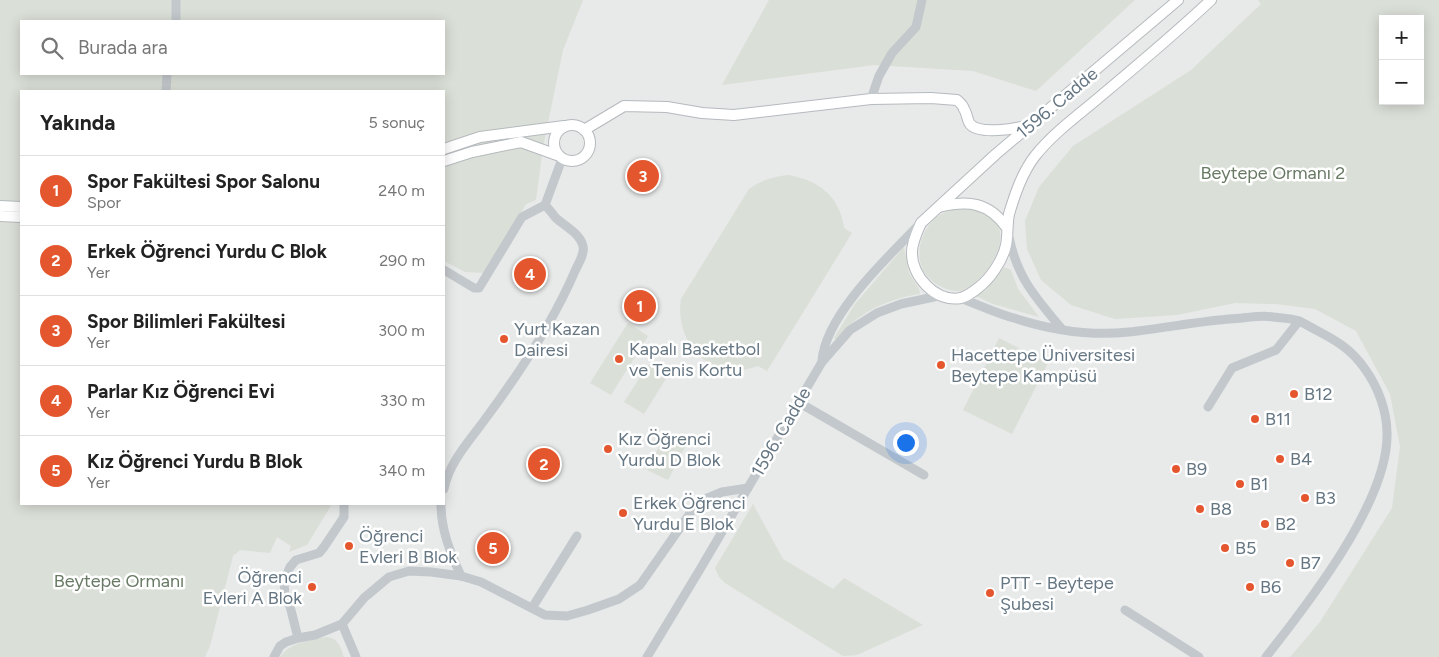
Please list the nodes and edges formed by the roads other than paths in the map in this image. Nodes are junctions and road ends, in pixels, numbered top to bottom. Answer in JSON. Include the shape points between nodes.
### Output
{"nodes":[{"id":1,"x":176,"y":0,"type":"edge"},
{"id":2,"x":922,"y":0,"type":"edge"},
{"id":3,"x":1178,"y":0,"type":"edge"},
{"id":4,"x":1211,"y":0,"type":"edge"},
{"id":5,"x":176,"y":20,"type":"edge"},
{"id":6,"x":167,"y":75,"type":"edge"},
{"id":7,"x":166,"y":90,"type":"edge"},
{"id":8,"x":871,"y":99,"type":"junction"},
{"id":9,"x":1033,"y":124,"type":"junction"},
{"id":10,"x":564,"y":126,"type":"junction"},
{"id":11,"x":584,"y":130,"type":"junction"},
{"id":12,"x":445,"y":149,"type":"edge"},
{"id":13,"x":560,"y":157,"type":"junction"},
{"id":14,"x":445,"y":161,"type":"edge"},
{"id":15,"x":545,"y":205,"type":"junction"},
{"id":16,"x":0,"y":206,"type":"edge"},
{"id":17,"x":20,"y":207,"type":"edge"},
{"id":18,"x":938,"y":208,"type":"junction"},
{"id":19,"x":0,"y":216,"type":"edge"},
{"id":20,"x":20,"y":217,"type":"edge"},
{"id":21,"x":921,"y":223,"type":"junction"},
{"id":22,"x":1007,"y":228,"type":"junction"},
{"id":23,"x":445,"y":271,"type":"edge"},
{"id":24,"x":943,"y":295,"type":"junction"},
{"id":25,"x":960,"y":298,"type":"junction"},
{"id":26,"x":1298,"y":321,"type":"junction"},
{"id":27,"x":1061,"y":328,"type":"junction"},
{"id":28,"x":822,"y":362,"type":"junction"},
{"id":29,"x":798,"y":402,"type":"junction"},
{"id":30,"x":1208,"y":406,"type":"dead end"},
{"id":31,"x":924,"y":475,"type":"dead end"},
{"id":32,"x":445,"y":484,"type":"edge"},
{"id":33,"x":748,"y":488,"type":"junction"},
{"id":34,"x":344,"y":505,"type":"edge"},
{"id":35,"x":441,"y":505,"type":"edge"},
{"id":36,"x":577,"y":536,"type":"dead end"},
{"id":37,"x":461,"y":576,"type":"junction"},
{"id":38,"x":532,"y":608,"type":"junction"},
{"id":39,"x":1125,"y":610,"type":"dead end"},
{"id":40,"x":342,"y":624,"type":"junction"},
{"id":41,"x":298,"y":638,"type":"junction"},
{"id":42,"x":274,"y":657,"type":"edge"},
{"id":43,"x":356,"y":657,"type":"edge"},
{"id":44,"x":646,"y":657,"type":"edge"},
{"id":45,"x":1200,"y":657,"type":"edge"},
{"id":46,"x":1266,"y":657,"type":"edge"}],
"edges":[{"from":1,"to":5,"type":"street"},
{"from":2,"to":8,"type":"street","via":[[916,27],[892,54]]},
{"from":3,"to":9,"type":"main road","name":"1596. Cadde"},
{"from":4,"to":22,"type":"main road","name":"1596. Cadde","via":[[1036,154],[1024,171]]},
{"from":6,"to":7,"type":"street"},
{"from":8,"to":9,"type":"main road","via":[[957,100],[964,107],[968,122],[980,128],[1013,130]]},
{"from":8,"to":11,"type":"main road","via":[[734,115],[667,107],[624,106]]},
{"from":9,"to":18,"type":"main road","name":"1596. Cadde"},
{"from":10,"to":11,"type":"main road","via":[[573,125]]},
{"from":10,"to":12,"type":"main road","via":[[480,137]]},
{"from":10,"to":13,"type":"main road","via":[[554,138],[554,150]]},
{"from":11,"to":13,"type":"main road","via":[[590,140],[584,157],[573,161]]},
{"from":13,"to":14,"type":"main road","via":[[521,142]]},
{"from":13,"to":15,"type":"street"},
{"from":15,"to":23,"type":"street","via":[[522,217],[479,288]]},
{"from":15,"to":32,"type":"street","via":[[578,236],[584,251],[540,338],[466,444]]},
{"from":16,"to":17,"type":"main road"},
{"from":18,"to":21,"type":"main road","name":"1596. Cadde"},
{"from":18,"to":22,"type":"main road","via":[[962,203],[979,205],[994,213]]},
{"from":19,"to":20,"type":"main road"},
{"from":21,"to":24,"type":"main road","name":"1596. Cadde","via":[[912,247],[914,266],[926,286]]},
{"from":21,"to":28,"type":"street","name":"1596. Cadde","via":[[869,277],[837,320],[822,354]]},
{"from":22,"to":25,"type":"main road","name":"1596. Cadde","via":[[1004,250],[993,271],[979,288]]},
{"from":22,"to":27,"type":"street","via":[[1011,250],[1023,280]]},
{"from":24,"to":25,"type":"main road","name":"1596. Cadde"},
{"from":24,"to":28,"type":"street","name":"1596. Cadde","via":[[900,304],[877,313],[850,330]]},
{"from":25,"to":27,"type":"street","via":[[1015,319]]},
{"from":26,"to":27,"type":"street","via":[[1270,316],[1234,318],[1103,334]]},
{"from":26,"to":30,"type":"street","via":[[1276,350],[1232,368]]},
{"from":26,"to":46,"type":"street","via":[[1344,346],[1357,358],[1380,397],[1388,434],[1380,473],[1358,524],[1320,587]]},
{"from":28,"to":29,"type":"street","name":"1596. Cadde"},
{"from":29,"to":31,"type":"street"},
{"from":29,"to":33,"type":"street","name":"1596. Cadde"},
{"from":33,"to":38,"type":"street","via":[[722,492],[698,502],[640,585],[618,599],[567,616],[544,615]]},
{"from":33,"to":44,"type":"street","name":"1596. Cadde"},
{"from":34,"to":41,"type":"street","via":[[344,517],[319,553],[296,560],[287,573],[285,597]]},
{"from":35,"to":37,"type":"street","via":[[446,539]]},
{"from":36,"to":38,"type":"street"},
{"from":37,"to":38,"type":"street","via":[[481,582]]},
{"from":37,"to":40,"type":"street","via":[[409,571],[389,577],[364,598]]},
{"from":39,"to":45,"type":"street"},
{"from":40,"to":41,"type":"street"},
{"from":40,"to":43,"type":"street"},
{"from":41,"to":42,"type":"street","via":[[280,646]]}]}
